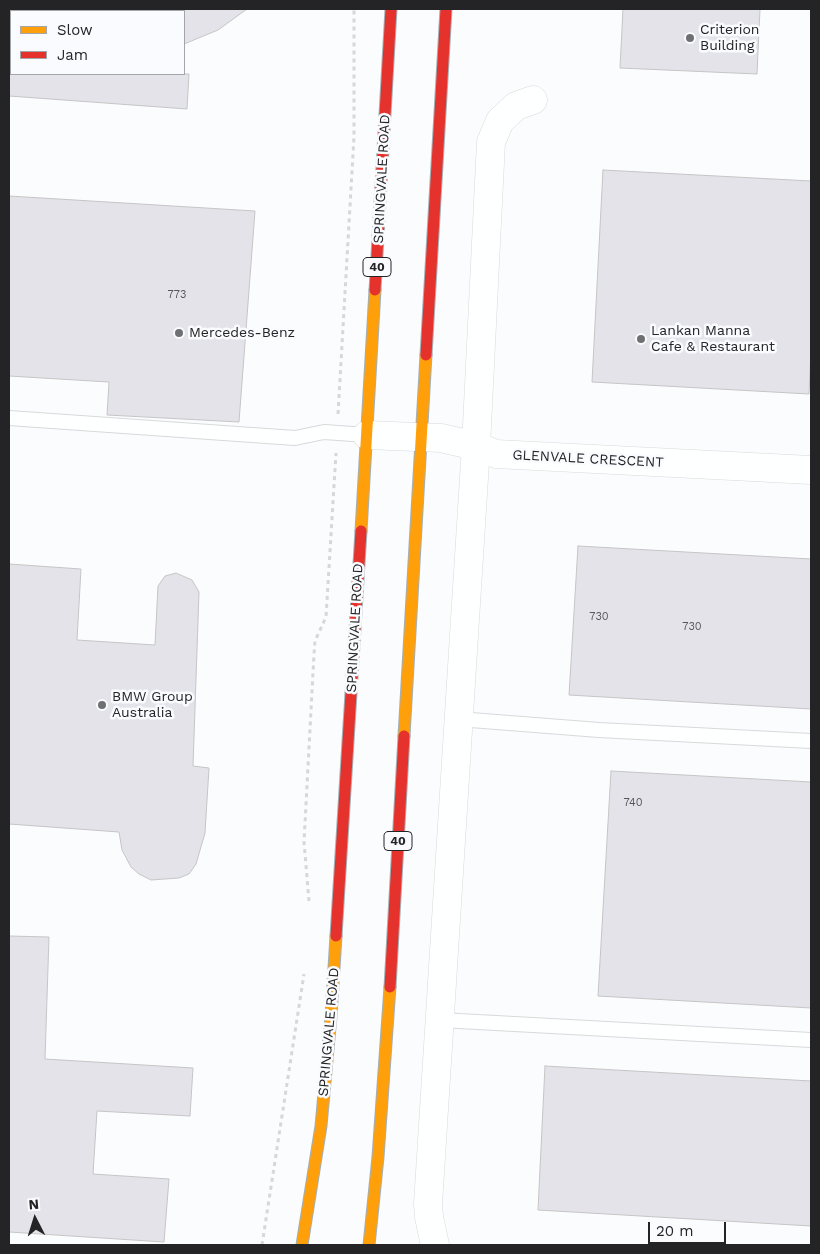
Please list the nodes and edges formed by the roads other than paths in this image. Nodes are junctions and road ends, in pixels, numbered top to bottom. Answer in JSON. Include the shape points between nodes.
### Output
{"nodes":[{"id":1,"x":390,"y":9,"type":"edge"},
{"id":2,"x":446,"y":9,"type":"edge"},
{"id":3,"x":533,"y":100,"type":"dead end"},
{"id":4,"x":9,"y":418,"type":"edge"},
{"id":5,"x":367,"y":435,"type":"junction"},
{"id":6,"x":422,"y":437,"type":"junction"},
{"id":7,"x":476,"y":446,"type":"junction"},
{"id":8,"x":811,"y":470,"type":"edge"},
{"id":9,"x":458,"y":719,"type":"junction"},
{"id":10,"x":811,"y":741,"type":"edge"},
{"id":11,"x":440,"y":1020,"type":"junction"},
{"id":12,"x":811,"y":1040,"type":"edge"},
{"id":13,"x":302,"y":1245,"type":"edge"},
{"id":14,"x":369,"y":1245,"type":"edge"},
{"id":15,"x":435,"y":1245,"type":"edge"}],
"edges":[{"from":1,"to":5,"type":"highway","name":"SPRINGVALE ROAD","number":"40"},
{"from":2,"to":6,"type":"highway","number":"40"},
{"from":3,"to":7,"type":"street","via":[[516,106],[500,121],[492,142]]},
{"from":4,"to":5,"type":"lane","via":[[295,438],[324,432]]},
{"from":5,"to":6,"type":"street","name":"GLENVALE CRESCENT"},
{"from":5,"to":13,"type":"highway","name":"SPRINGVALE ROAD","number":"40","via":[[331,1016],[321,1126]]},
{"from":6,"to":7,"type":"street","name":"GLENVALE CRESCENT"},
{"from":6,"to":14,"type":"highway","number":"40","via":[[387,1030]]},
{"from":7,"to":8,"type":"street","name":"GLENVALE CRESCENT","via":[[496,454]]},
{"from":7,"to":9,"type":"street"},
{"from":9,"to":10,"type":"lane"},
{"from":9,"to":11,"type":"street"},
{"from":11,"to":12,"type":"lane"},
{"from":11,"to":15,"type":"street","via":[[428,1204]]}]}
